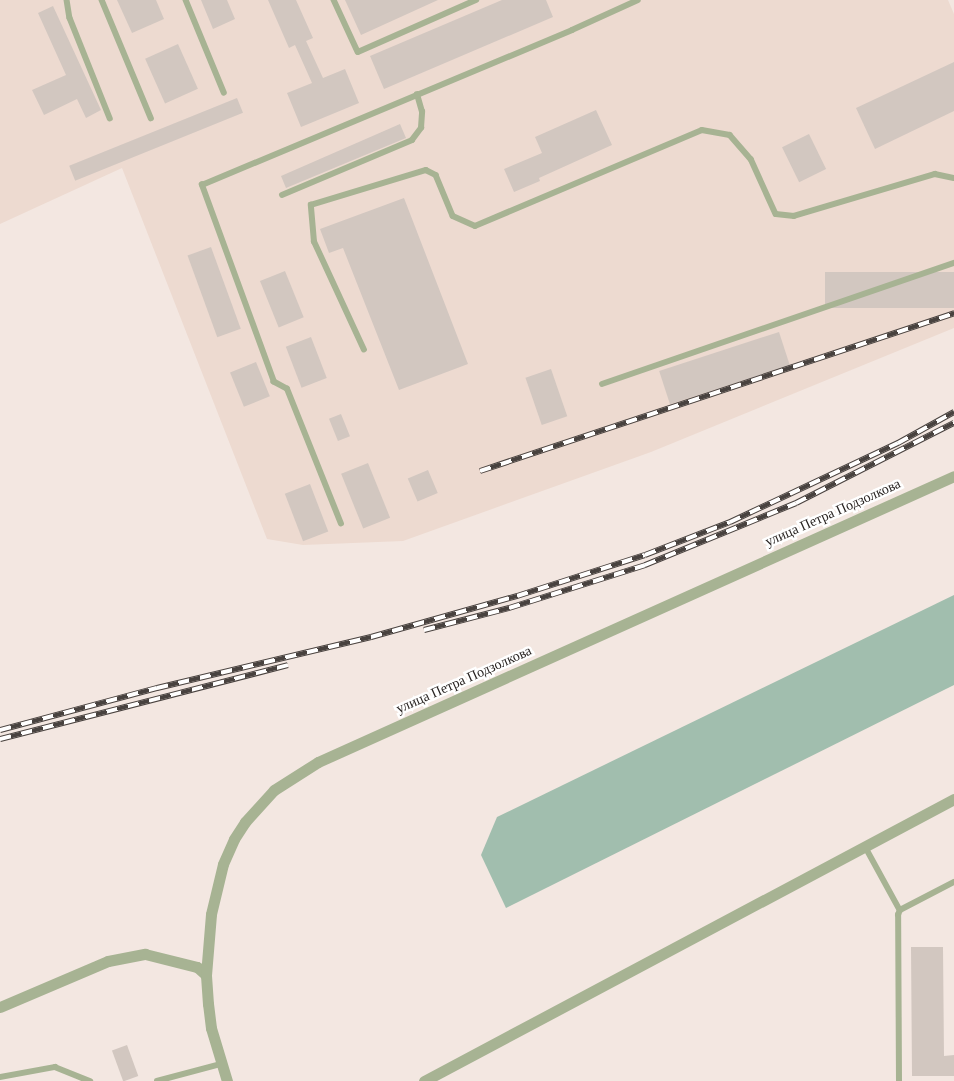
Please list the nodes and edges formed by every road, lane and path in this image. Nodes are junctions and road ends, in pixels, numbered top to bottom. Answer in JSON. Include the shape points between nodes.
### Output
{"nodes":[{"id":1,"x":67,"y":0,"type":"edge"},
{"id":2,"x":102,"y":0,"type":"edge"},
{"id":3,"x":186,"y":0,"type":"edge"},
{"id":4,"x":334,"y":0,"type":"edge"},
{"id":5,"x":476,"y":0,"type":"edge"},
{"id":6,"x":638,"y":0,"type":"edge"},
{"id":7,"x":224,"y":92,"type":"dead end"},
{"id":8,"x":417,"y":95,"type":"junction"},
{"id":9,"x":110,"y":118,"type":"dead end"},
{"id":10,"x":151,"y":118,"type":"dead end"},
{"id":11,"x":954,"y":178,"type":"edge"},
{"id":12,"x":282,"y":195,"type":"dead end"},
{"id":13,"x":954,"y":263,"type":"edge"},
{"id":14,"x":364,"y":350,"type":"dead end"},
{"id":15,"x":602,"y":384,"type":"dead end"},
{"id":16,"x":954,"y":476,"type":"edge"},
{"id":17,"x":341,"y":524,"type":"dead end"},
{"id":18,"x":954,"y":799,"type":"edge"},
{"id":19,"x":865,"y":846,"type":"junction"},
{"id":20,"x":954,"y":882,"type":"edge"},
{"id":21,"x":900,"y":910,"type":"junction"},
{"id":22,"x":206,"y":976,"type":"junction"},
{"id":23,"x":0,"y":1007,"type":"edge"},
{"id":24,"x":221,"y":1064,"type":"junction"},
{"id":25,"x":0,"y":1077,"type":"edge"},
{"id":26,"x":90,"y":1081,"type":"edge"},
{"id":27,"x":157,"y":1081,"type":"edge"},
{"id":28,"x":227,"y":1081,"type":"edge"},
{"id":29,"x":424,"y":1081,"type":"edge"},
{"id":30,"x":899,"y":1081,"type":"edge"}],
"edges":[{"from":1,"to":9,"type":"lane","via":[[70,18]]},
{"from":2,"to":10,"type":"lane"},
{"from":3,"to":7,"type":"lane"},
{"from":4,"to":5,"type":"lane","via":[[358,52]]},
{"from":6,"to":8,"type":"lane"},
{"from":8,"to":12,"type":"lane","via":[[422,112],[421,128],[412,140]]},
{"from":8,"to":17,"type":"lane","via":[[202,185],[274,382],[287,389]]},
{"from":11,"to":14,"type":"lane","via":[[936,174],[794,216],[776,214],[751,159],[730,135],[702,130],[475,226],[452,216],[436,175],[426,170],[311,205],[314,242]]},
{"from":13,"to":15,"type":"lane"},
{"from":16,"to":22,"type":"street","name":"улица Петра Подзолкова","via":[[318,762],[274,790],[245,822],[223,864],[211,914]]},
{"from":18,"to":19,"type":"street"},
{"from":19,"to":21,"type":"lane"},
{"from":19,"to":29,"type":"street"},
{"from":20,"to":21,"type":"lane"},
{"from":21,"to":30,"type":"lane"},
{"from":22,"to":23,"type":"street","via":[[197,967],[145,954],[108,961]]},
{"from":22,"to":24,"type":"street","name":"улица Петра Подзолкова","via":[[211,1028]]},
{"from":24,"to":27,"type":"lane"},
{"from":24,"to":28,"type":"street","name":"улица Петра Подзолкова"},
{"from":25,"to":26,"type":"lane","via":[[55,1067]]}]}
